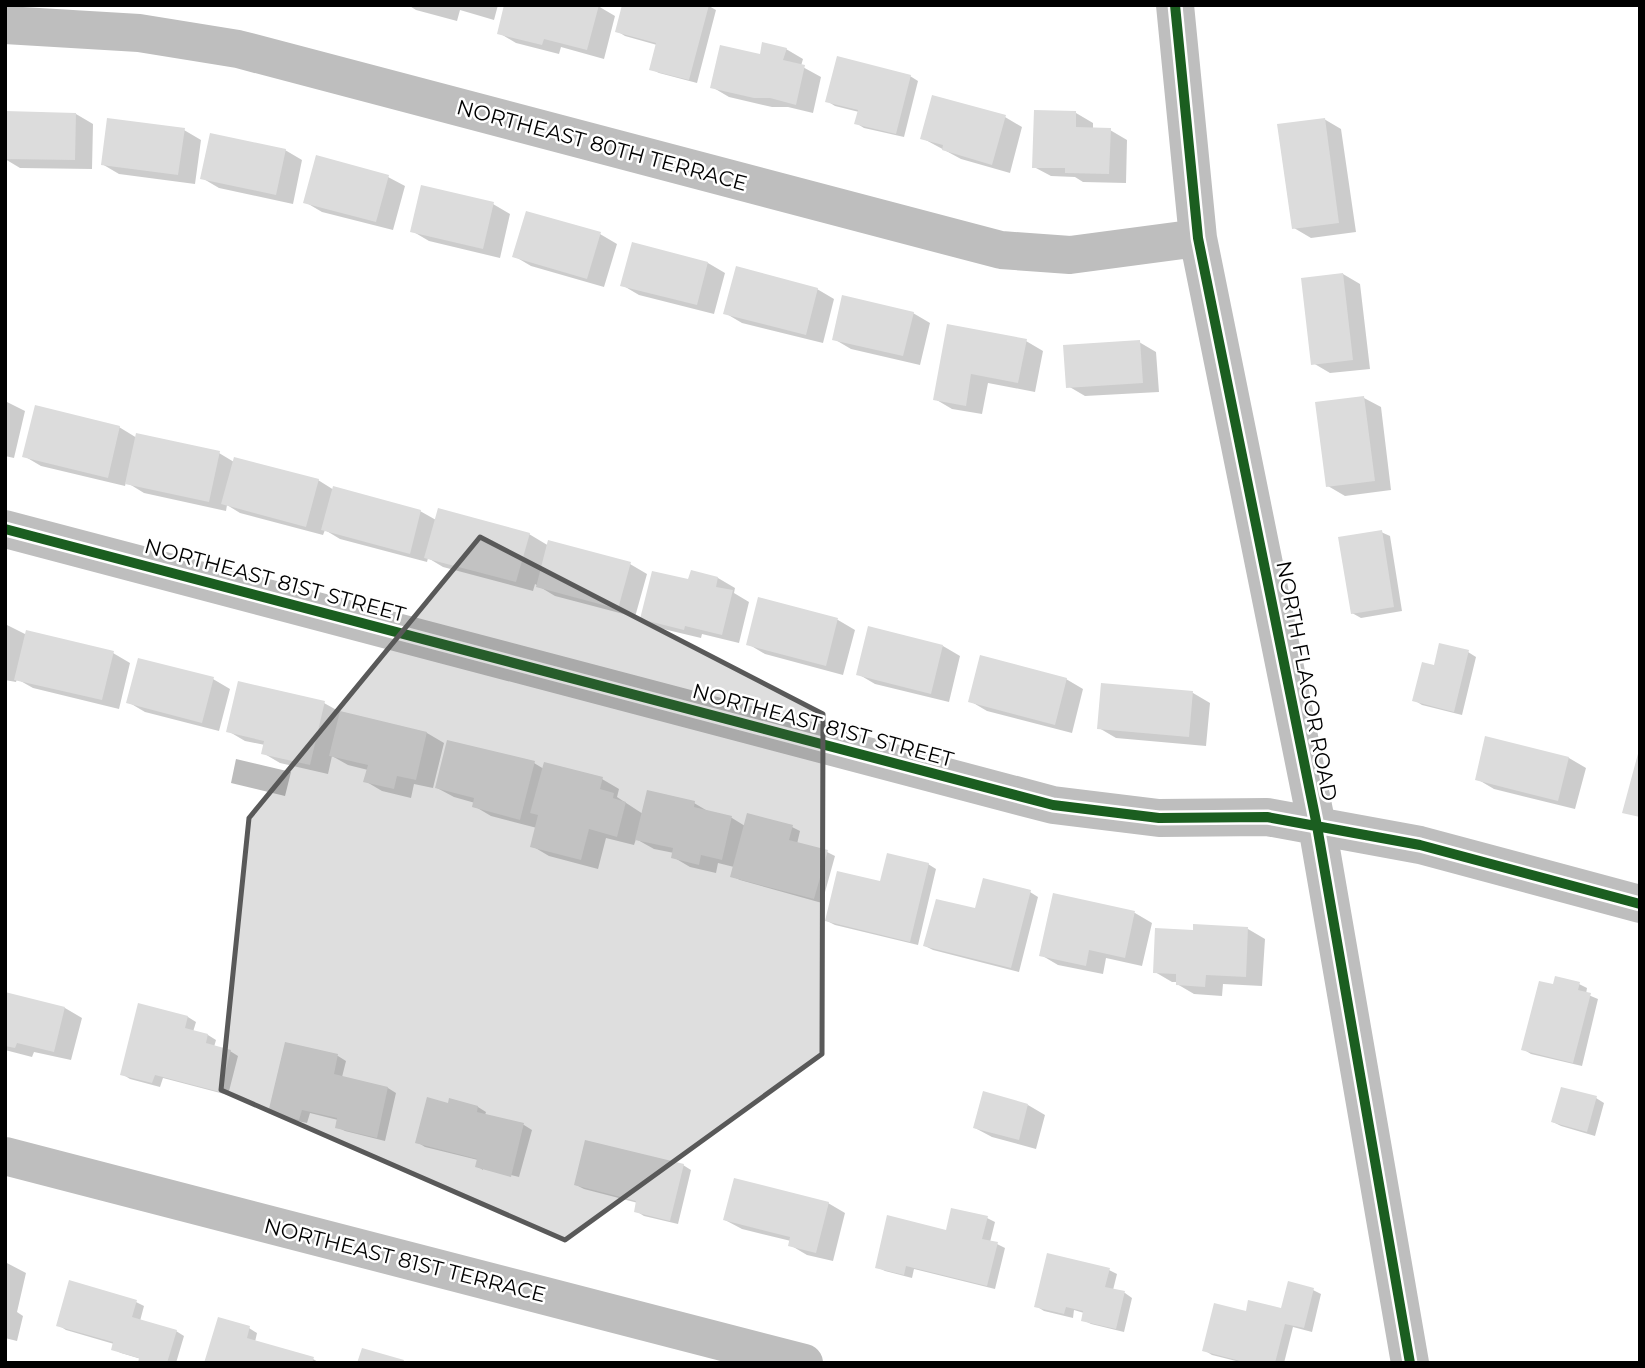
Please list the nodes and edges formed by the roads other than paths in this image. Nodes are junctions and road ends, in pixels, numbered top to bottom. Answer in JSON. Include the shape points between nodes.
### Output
{"nodes":[{"id":1,"x":1175,"y":5,"type":"edge"},
{"id":2,"x":5,"y":25,"type":"edge"},
{"id":3,"x":1198,"y":238,"type":"junction"},
{"id":4,"x":5,"y":529,"type":"edge"},
{"id":5,"x":1317,"y":827,"type":"junction"},
{"id":6,"x":1640,"y":904,"type":"edge"},
{"id":7,"x":5,"y":1156,"type":"edge"},
{"id":8,"x":804,"y":1363,"type":"edge"},
{"id":9,"x":1410,"y":1363,"type":"edge"}],
"edges":[{"from":1,"to":3,"type":"street","name":"NORTH FLAGOR ROAD"},
{"from":2,"to":3,"type":"street","name":"NORTHEAST 80TH TERRACE","via":[[139,33],[238,49],[1001,250],[1070,255]]},
{"from":3,"to":5,"type":"street","name":"NORTH FLAGOR ROAD"},
{"from":4,"to":5,"type":"street","name":"NORTHEAST 81ST STREET","via":[[1053,805],[1160,818],[1266,817]]},
{"from":5,"to":6,"type":"street","name":"NORTHEAST 81ST STREET","via":[[1420,845]]},
{"from":5,"to":9,"type":"street","name":"NORTH FLAGOR ROAD"},
{"from":7,"to":8,"type":"street","name":"NORTHEAST 81ST TERRACE"}]}
